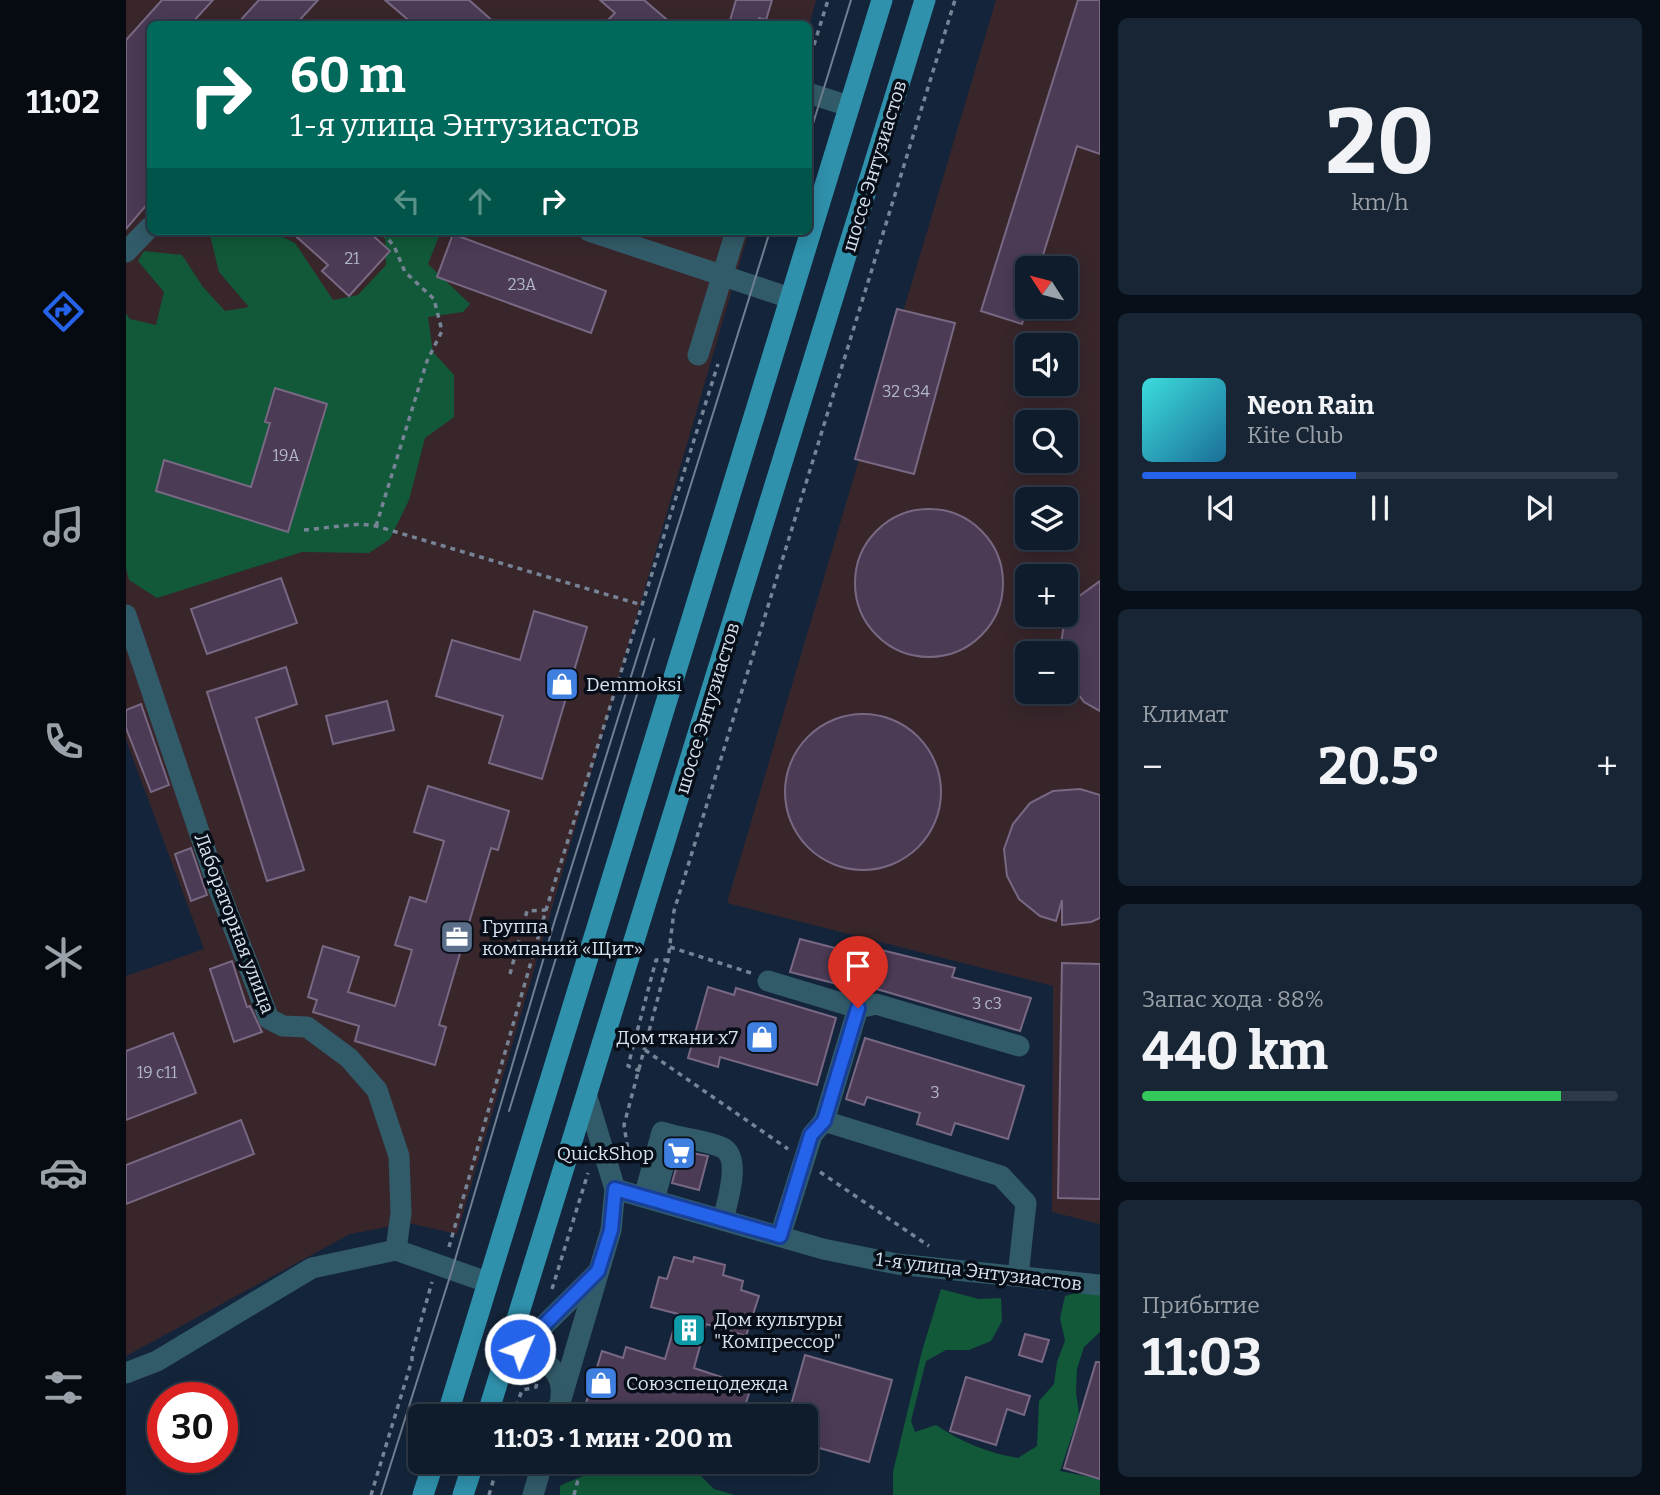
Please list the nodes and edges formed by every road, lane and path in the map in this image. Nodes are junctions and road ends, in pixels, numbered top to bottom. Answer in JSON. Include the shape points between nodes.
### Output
{"nodes":[{"id":1,"x":828,"y":0,"type":"edge"},
{"id":2,"x":882,"y":0,"type":"edge"},
{"id":3,"x":925,"y":0,"type":"edge"},
{"id":4,"x":955,"y":0,"type":"edge"},
{"id":5,"x":812,"y":51,"type":"edge"},
{"id":6,"x":812,"y":94,"type":"edge"},
{"id":7,"x":849,"y":106,"type":"junction"},
{"id":8,"x":812,"y":226,"type":"edge"},
{"id":9,"x":147,"y":230,"type":"edge"},
{"id":10,"x":384,"y":235,"type":"edge"},
{"id":11,"x":601,"y":235,"type":"edge"},
{"id":12,"x":735,"y":235,"type":"edge"},
{"id":13,"x":809,"y":235,"type":"edge"},
{"id":14,"x":126,"y":252,"type":"edge"},
{"id":15,"x":723,"y":277,"type":"junction"},
{"id":16,"x":790,"y":298,"type":"junction"},
{"id":17,"x":709,"y":358,"type":"joint"},
{"id":18,"x":376,"y":526,"type":"junction"},
{"id":19,"x":304,"y":530,"type":"dead end"},
{"id":20,"x":642,"y":605,"type":"junction"},
{"id":21,"x":126,"y":615,"type":"edge"},
{"id":22,"x":546,"y":910,"type":"junction"},
{"id":23,"x":670,"y":947,"type":"junction"},
{"id":24,"x":668,"y":960,"type":"junction"},
{"id":25,"x":510,"y":974,"type":"dead end"},
{"id":26,"x":768,"y":981,"type":"joint"},
{"id":27,"x":858,"y":1008,"type":"junction"},
{"id":28,"x":1019,"y":1046,"type":"dead end"},
{"id":29,"x":640,"y":1071,"type":"junction"},
{"id":30,"x":587,"y":1097,"type":"junction"},
{"id":31,"x":824,"y":1121,"type":"junction"},
{"id":32,"x":624,"y":1125,"type":"dead end"},
{"id":33,"x":589,"y":1170,"type":"dead end"},
{"id":34,"x":615,"y":1189,"type":"junction"},
{"id":35,"x":649,"y":1199,"type":"junction"},
{"id":36,"x":723,"y":1220,"type":"junction"},
{"id":37,"x":780,"y":1236,"type":"junction"},
{"id":38,"x":396,"y":1250,"type":"junction"},
{"id":39,"x":443,"y":1266,"type":"junction"},
{"id":40,"x":598,"y":1271,"type":"junction"},
{"id":41,"x":1018,"y":1276,"type":"junction"},
{"id":42,"x":487,"y":1282,"type":"junction"},
{"id":43,"x":1100,"y":1285,"type":"edge"},
{"id":44,"x":553,"y":1295,"type":"dead end"},
{"id":45,"x":126,"y":1373,"type":"edge"},
{"id":46,"x":540,"y":1374,"type":"dead end"},
{"id":47,"x":499,"y":1378,"type":"junction"},
{"id":48,"x":451,"y":1404,"type":"edge"},
{"id":49,"x":491,"y":1404,"type":"edge"},
{"id":50,"x":517,"y":1404,"type":"edge"},
{"id":51,"x":559,"y":1404,"type":"edge"},
{"id":52,"x":559,"y":1404,"type":"edge"},
{"id":53,"x":429,"y":1474,"type":"edge"},
{"id":54,"x":470,"y":1474,"type":"edge"},
{"id":55,"x":495,"y":1474,"type":"edge"},
{"id":56,"x":539,"y":1474,"type":"edge"},
{"id":57,"x":579,"y":1474,"type":"edge"},
{"id":58,"x":371,"y":1495,"type":"edge"},
{"id":59,"x":423,"y":1495,"type":"edge"},
{"id":60,"x":463,"y":1495,"type":"edge"},
{"id":61,"x":489,"y":1495,"type":"edge"},
{"id":62,"x":533,"y":1495,"type":"edge"},
{"id":63,"x":574,"y":1495,"type":"edge"}],
"edges":[{"from":1,"to":5,"type":"path"},
{"from":2,"to":7,"type":"main road"},
{"from":3,"to":30,"type":"main road","name":"шоссе Энтузиастов"},
{"from":4,"to":23,"type":"path","via":[[674,911]]},
{"from":6,"to":7,"type":"street"},
{"from":7,"to":8,"type":"main road"},
{"from":9,"to":14,"type":"street"},
{"from":10,"to":18,"type":"path","via":[[405,272],[434,299],[442,331],[427,361]]},
{"from":11,"to":15,"type":"street"},
{"from":12,"to":15,"type":"street"},
{"from":13,"to":16,"type":"main road"},
{"from":15,"to":16,"type":"street"},
{"from":15,"to":17,"type":"street"},
{"from":16,"to":42,"type":"main road"},
{"from":17,"to":20,"type":"path"},
{"from":18,"to":19,"type":"path"},
{"from":18,"to":20,"type":"path"},
{"from":20,"to":22,"type":"path"},
{"from":21,"to":38,"type":"street","name":"Лабораторная улица","via":[[216,882],[269,1019],[283,1026],[307,1027],[349,1058],[377,1090],[399,1156],[401,1213]]},
{"from":22,"to":25,"type":"path","via":[[527,911]]},
{"from":22,"to":39,"type":"path"},
{"from":23,"to":24,"type":"path"},
{"from":23,"to":26,"type":"path"},
{"from":24,"to":29,"type":"path"},
{"from":24,"to":29,"type":"path","via":[[656,960],[628,1066]]},
{"from":26,"to":27,"type":"street"},
{"from":27,"to":28,"type":"street","via":[[876,1003]]},
{"from":27,"to":31,"type":"street"},
{"from":29,"to":32,"type":"path"},
{"from":30,"to":34,"type":"street"},
{"from":30,"to":47,"type":"main road","name":"шоссе Энтузиастов"},
{"from":31,"to":37,"type":"street","via":[[811,1135]]},
{"from":31,"to":41,"type":"street","via":[[1001,1175],[1026,1203]]},
{"from":33,"to":44,"type":"path"},
{"from":34,"to":35,"type":"street","name":"1-я улица Энтузиастов"},
{"from":34,"to":40,"type":"street","via":[[611,1230]]},
{"from":35,"to":36,"type":"street","name":"1-я улица Энтузиастов"},
{"from":35,"to":36,"type":"street","via":[[672,1135],[724,1148],[733,1158]]},
{"from":36,"to":37,"type":"street","name":"1-я улица Энтузиастов"},
{"from":37,"to":41,"type":"street","name":"1-я улица Энтузиастов","via":[[897,1264]]},
{"from":38,"to":39,"type":"street"},
{"from":38,"to":45,"type":"street","via":[[312,1268],[157,1361]]},
{"from":39,"to":42,"type":"street"},
{"from":39,"to":58,"type":"path","via":[[432,1282]]},
{"from":40,"to":47,"type":"street"},
{"from":40,"to":52,"type":"street"},
{"from":41,"to":43,"type":"street","name":"1-я улица Энтузиастов"},
{"from":42,"to":48,"type":"main road"},
{"from":46,"to":50,"type":"path","via":[[536,1387],[522,1390]]},
{"from":47,"to":49,"type":"main road","name":"шоссе Энтузиастов"},
{"from":47,"to":51,"type":"street","via":[[522,1359],[544,1362],[559,1378]]},
{"from":53,"to":59,"type":"main road"},
{"from":54,"to":60,"type":"main road"},
{"from":55,"to":61,"type":"path"},
{"from":56,"to":62,"type":"street"},
{"from":57,"to":63,"type":"path"}]}
